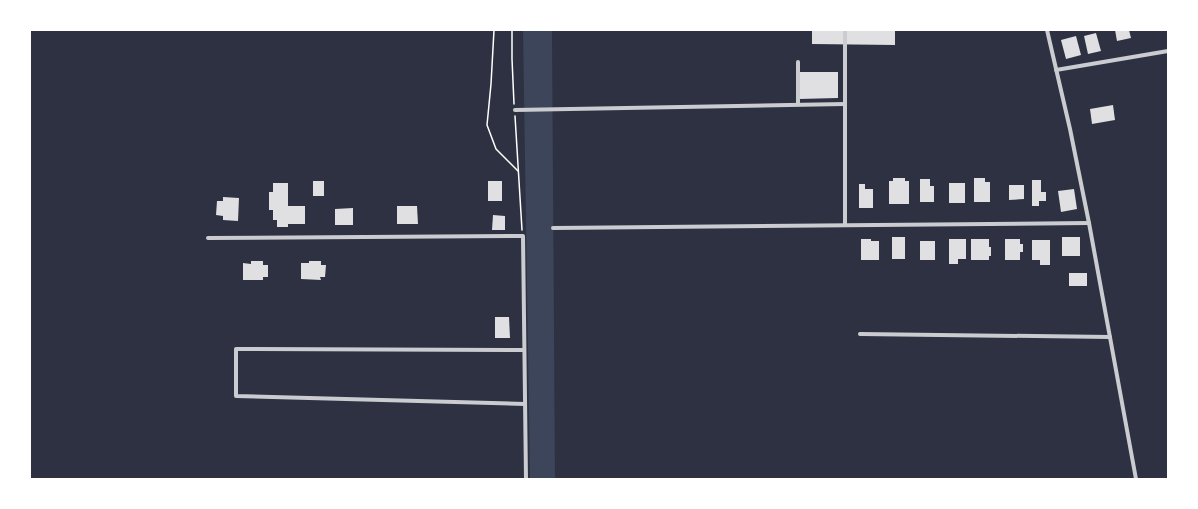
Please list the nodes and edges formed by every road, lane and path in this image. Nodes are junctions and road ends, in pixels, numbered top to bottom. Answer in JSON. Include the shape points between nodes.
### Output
{"nodes":[{"id":1,"x":494,"y":30,"type":"edge"},
{"id":2,"x":512,"y":30,"type":"edge"},
{"id":3,"x":845,"y":30,"type":"edge"},
{"id":4,"x":1047,"y":30,"type":"edge"},
{"id":5,"x":1168,"y":51,"type":"edge"},
{"id":6,"x":798,"y":62,"type":"dead end"},
{"id":7,"x":1056,"y":70,"type":"junction"},
{"id":8,"x":798,"y":104,"type":"junction"},
{"id":9,"x":845,"y":104,"type":"junction"},
{"id":10,"x":515,"y":110,"type":"junction"},
{"id":11,"x":519,"y":172,"type":"junction"},
{"id":12,"x":1089,"y":223,"type":"junction"},
{"id":13,"x":844,"y":225,"type":"junction"},
{"id":14,"x":553,"y":228,"type":"dead end"},
{"id":15,"x":523,"y":236,"type":"junction"},
{"id":16,"x":208,"y":238,"type":"dead end"},
{"id":17,"x":860,"y":334,"type":"dead end"},
{"id":18,"x":1110,"y":337,"type":"junction"},
{"id":19,"x":524,"y":350,"type":"junction"},
{"id":20,"x":525,"y":404,"type":"junction"},
{"id":21,"x":526,"y":479,"type":"edge"},
{"id":22,"x":1136,"y":479,"type":"edge"}],
"edges":[{"from":1,"to":11,"type":"path","via":[[487,125],[496,149]]},
{"from":2,"to":10,"type":"path"},
{"from":3,"to":9,"type":"street"},
{"from":4,"to":7,"type":"street"},
{"from":5,"to":7,"type":"street"},
{"from":6,"to":8,"type":"street"},
{"from":7,"to":12,"type":"street"},
{"from":8,"to":9,"type":"street"},
{"from":8,"to":10,"type":"street"},
{"from":9,"to":13,"type":"street"},
{"from":10,"to":11,"type":"path"},
{"from":11,"to":15,"type":"path"},
{"from":12,"to":13,"type":"street"},
{"from":12,"to":18,"type":"street"},
{"from":13,"to":14,"type":"street"},
{"from":15,"to":16,"type":"street"},
{"from":15,"to":19,"type":"street"},
{"from":17,"to":18,"type":"street"},
{"from":18,"to":22,"type":"street"},
{"from":19,"to":20,"type":"street"},
{"from":19,"to":20,"type":"street","via":[[236,349],[236,396]]},
{"from":20,"to":21,"type":"street"}]}
